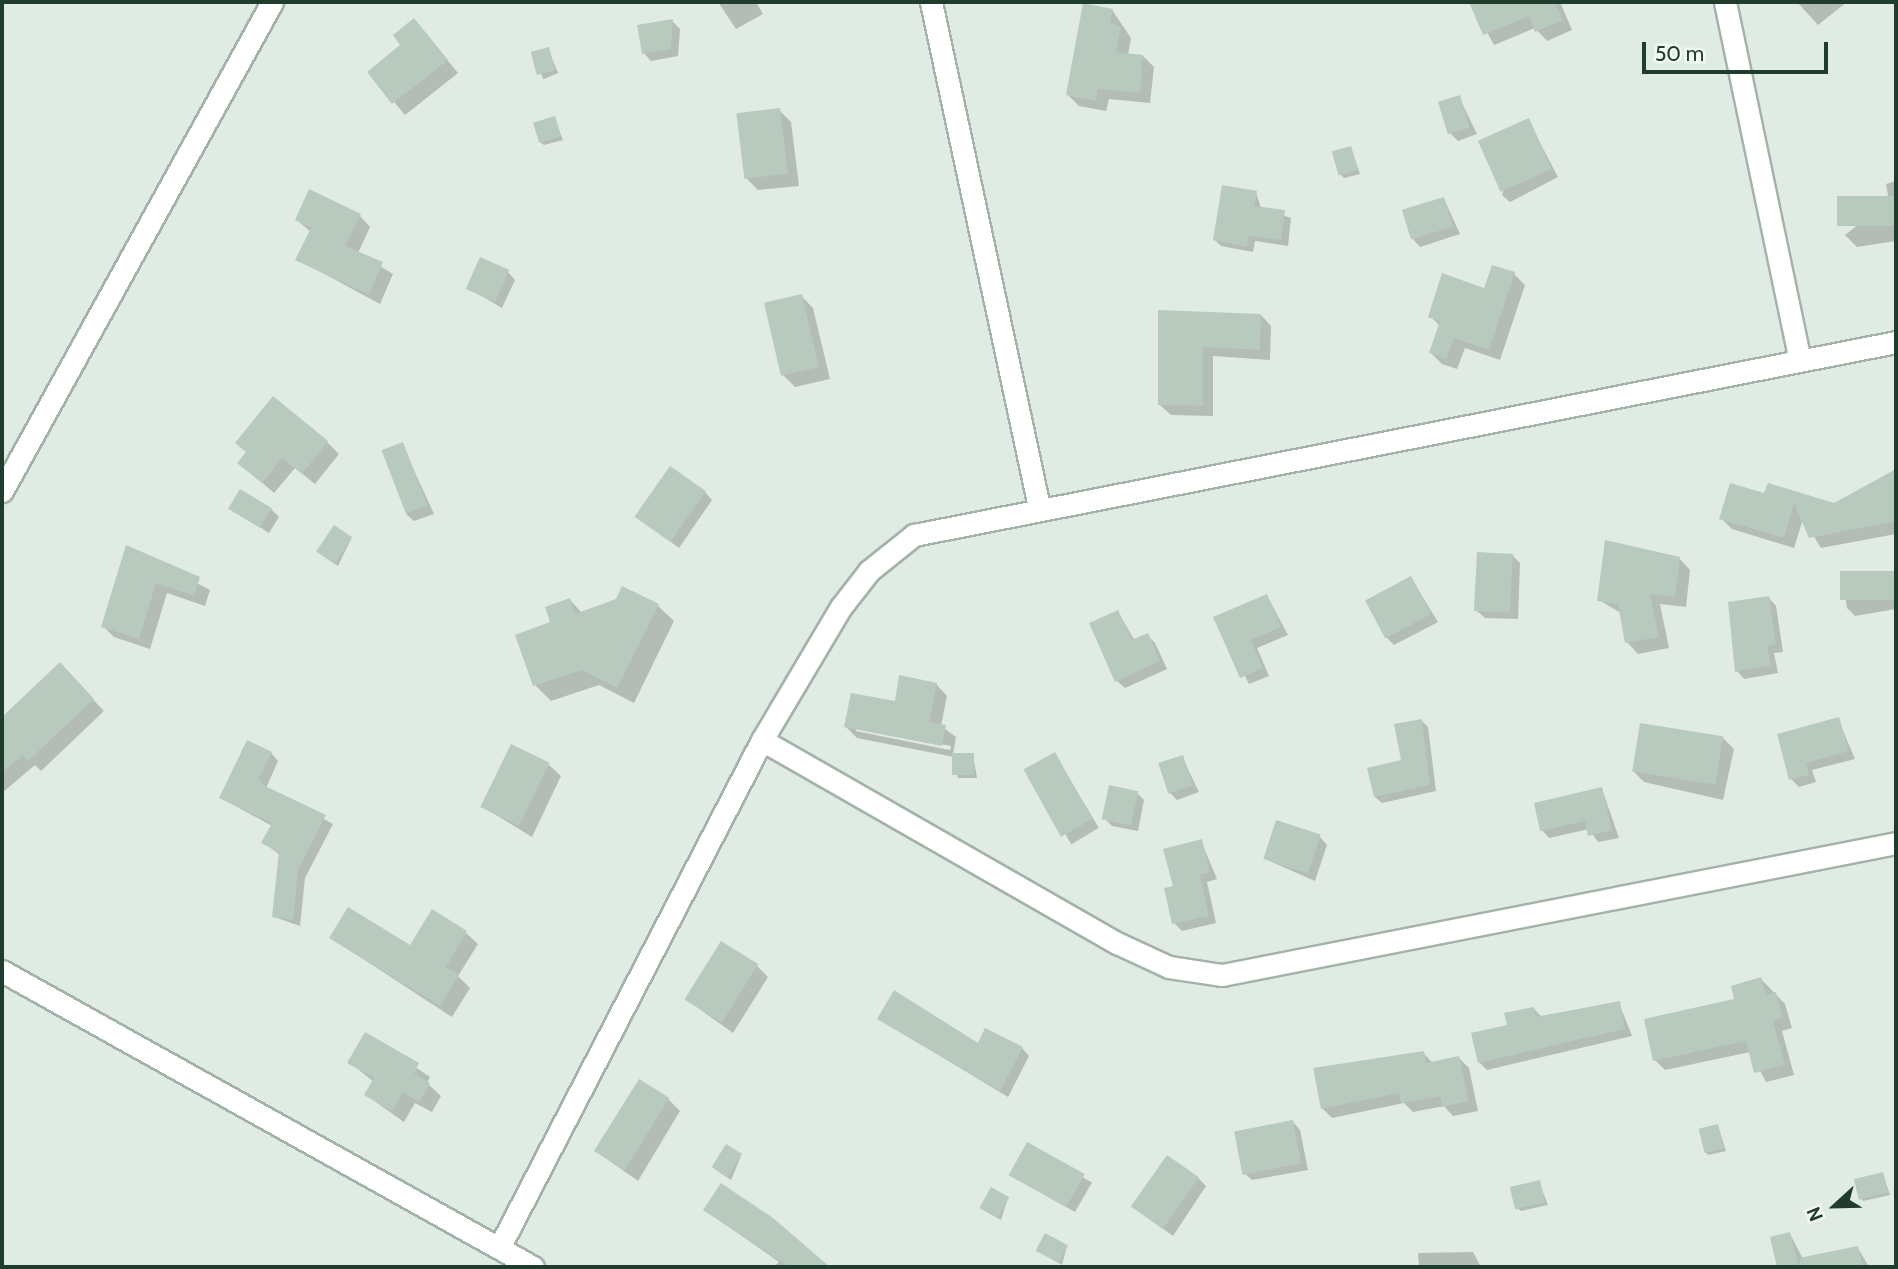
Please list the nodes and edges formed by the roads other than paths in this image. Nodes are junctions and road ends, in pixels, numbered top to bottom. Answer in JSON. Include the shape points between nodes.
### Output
{"nodes":[{"id":1,"x":272,"y":2,"type":"edge"},
{"id":2,"x":930,"y":2,"type":"edge"},
{"id":3,"x":1725,"y":2,"type":"edge"},
{"id":4,"x":1896,"y":342,"type":"edge"},
{"id":5,"x":1800,"y":360,"type":"junction"},
{"id":6,"x":2,"y":491,"type":"edge"},
{"id":7,"x":1039,"y":507,"type":"junction"},
{"id":8,"x":762,"y":740,"type":"junction"},
{"id":9,"x":1896,"y":843,"type":"edge"},
{"id":10,"x":2,"y":971,"type":"edge"},
{"id":11,"x":499,"y":1248,"type":"junction"},
{"id":12,"x":533,"y":1267,"type":"edge"}],
"edges":[{"from":1,"to":6,"type":"street"},
{"from":2,"to":7,"type":"street"},
{"from":3,"to":5,"type":"street"},
{"from":4,"to":5,"type":"street"},
{"from":5,"to":7,"type":"street"},
{"from":7,"to":8,"type":"street","via":[[914,535],[869,571]]},
{"from":8,"to":9,"type":"street","via":[[1117,943],[1169,967],[1222,975]]},
{"from":8,"to":11,"type":"street"},
{"from":10,"to":11,"type":"street"},
{"from":11,"to":12,"type":"street"}]}
